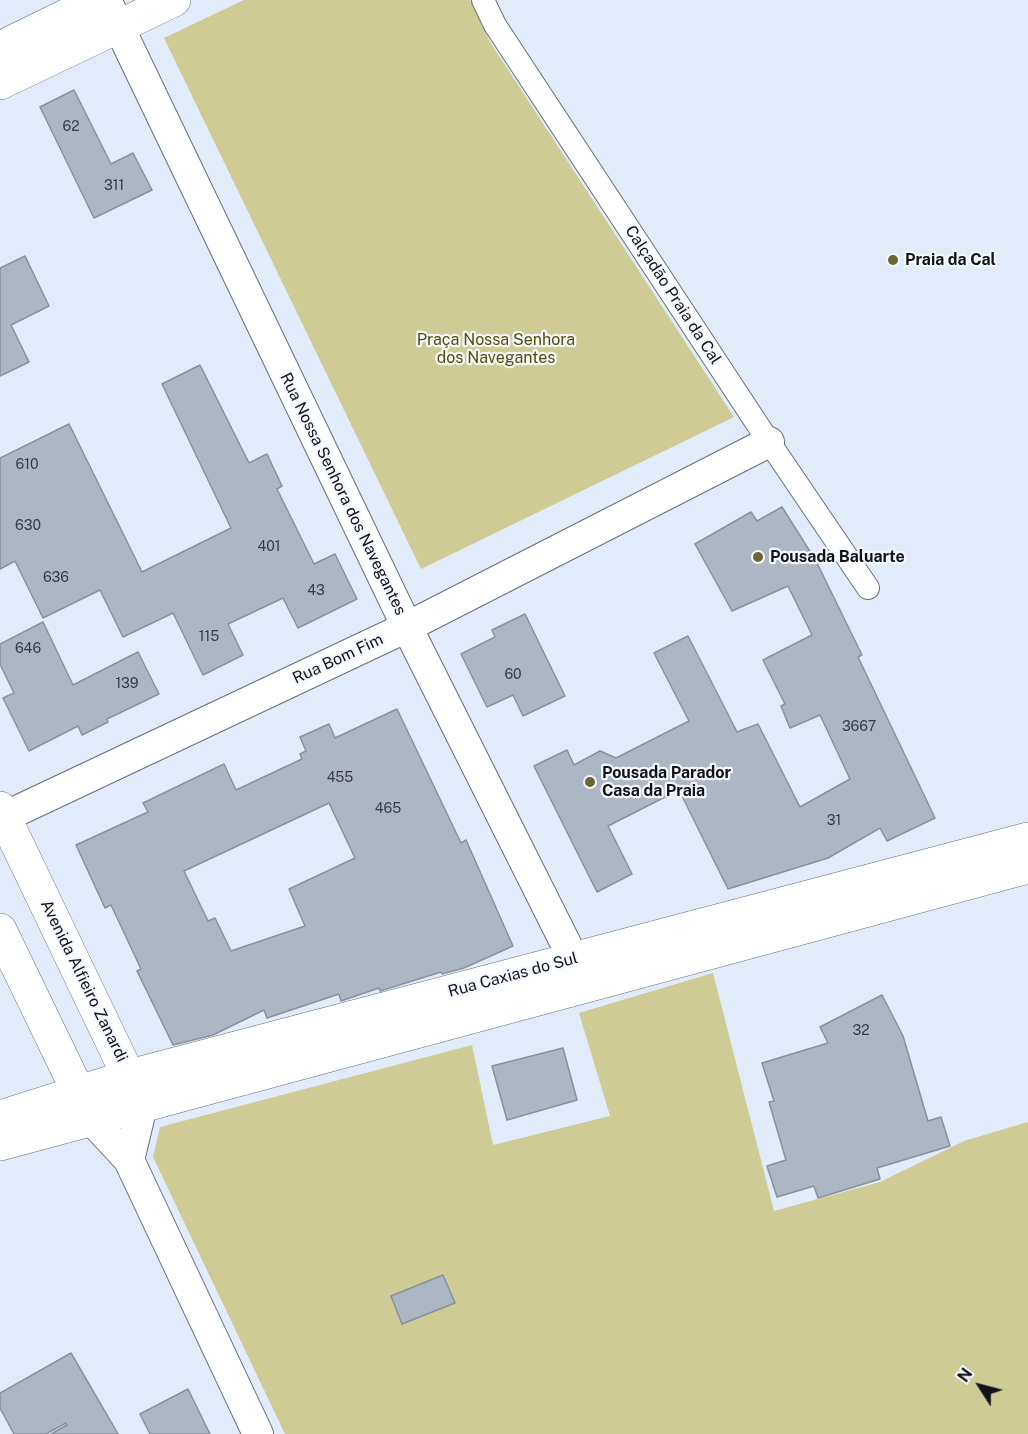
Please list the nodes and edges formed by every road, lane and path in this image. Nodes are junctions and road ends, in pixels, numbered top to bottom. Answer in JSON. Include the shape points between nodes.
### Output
{"nodes":[{"id":1,"x":98,"y":0,"type":"edge"},
{"id":2,"x":174,"y":0,"type":"edge"},
{"id":3,"x":483,"y":0,"type":"edge"},
{"id":4,"x":113,"y":13,"type":"edge"},
{"id":5,"x":0,"y":48,"type":"edge"},
{"id":6,"x":0,"y":83,"type":"edge"},
{"id":7,"x":769,"y":442,"type":"junction"},
{"id":8,"x":868,"y":588,"type":"dead end"},
{"id":9,"x":407,"y":627,"type":"junction"},
{"id":10,"x":1,"y":814,"type":"edge"},
{"id":11,"x":1028,"y":839,"type":"edge"},
{"id":12,"x":1028,"y":867,"type":"edge"},
{"id":13,"x":0,"y":930,"type":"edge"},
{"id":14,"x":581,"y":972,"type":"junction"},
{"id":15,"x":136,"y":1091,"type":"junction"},
{"id":16,"x":86,"y":1107,"type":"junction"},
{"id":17,"x":0,"y":1117,"type":"edge"},
{"id":18,"x":0,"y":1144,"type":"edge"},
{"id":19,"x":129,"y":1160,"type":"junction"},
{"id":20,"x":258,"y":1434,"type":"edge"}],
"edges":[{"from":1,"to":5,"type":"street"},
{"from":2,"to":4,"type":"street"},
{"from":3,"to":7,"type":"street","name":"Calçadão Praia da Cal","via":[[495,25]]},
{"from":4,"to":6,"type":"street"},
{"from":4,"to":9,"type":"street","name":"Rua Nossa Senhora dos Navegantes"},
{"from":7,"to":8,"type":"street","name":"Calçadão Praia da Cal"},
{"from":7,"to":9,"type":"street","name":"Rua Bom Fim"},
{"from":9,"to":10,"type":"street","name":"Rua Bom Fim"},
{"from":9,"to":14,"type":"street","name":"Rua Nossa Senhora dos Navegantes"},
{"from":10,"to":15,"type":"street","name":"Avenida Alfieiro Zanardi"},
{"from":11,"to":14,"type":"street","name":"Rua Caxias do Sul"},
{"from":12,"to":14,"type":"street","name":"Rua Caxias do Sul"},
{"from":13,"to":16,"type":"street"},
{"from":14,"to":15,"type":"street","name":"Rua Caxias do Sul"},
{"from":15,"to":16,"type":"street","name":"Rua Caxias do Sul"},
{"from":15,"to":19,"type":"street"},
{"from":16,"to":17,"type":"street","name":"Rua Caxias do Sul"},
{"from":16,"to":18,"type":"street","name":"Rua Caxias do Sul"},
{"from":16,"to":19,"type":"street"},
{"from":19,"to":20,"type":"street"}]}
